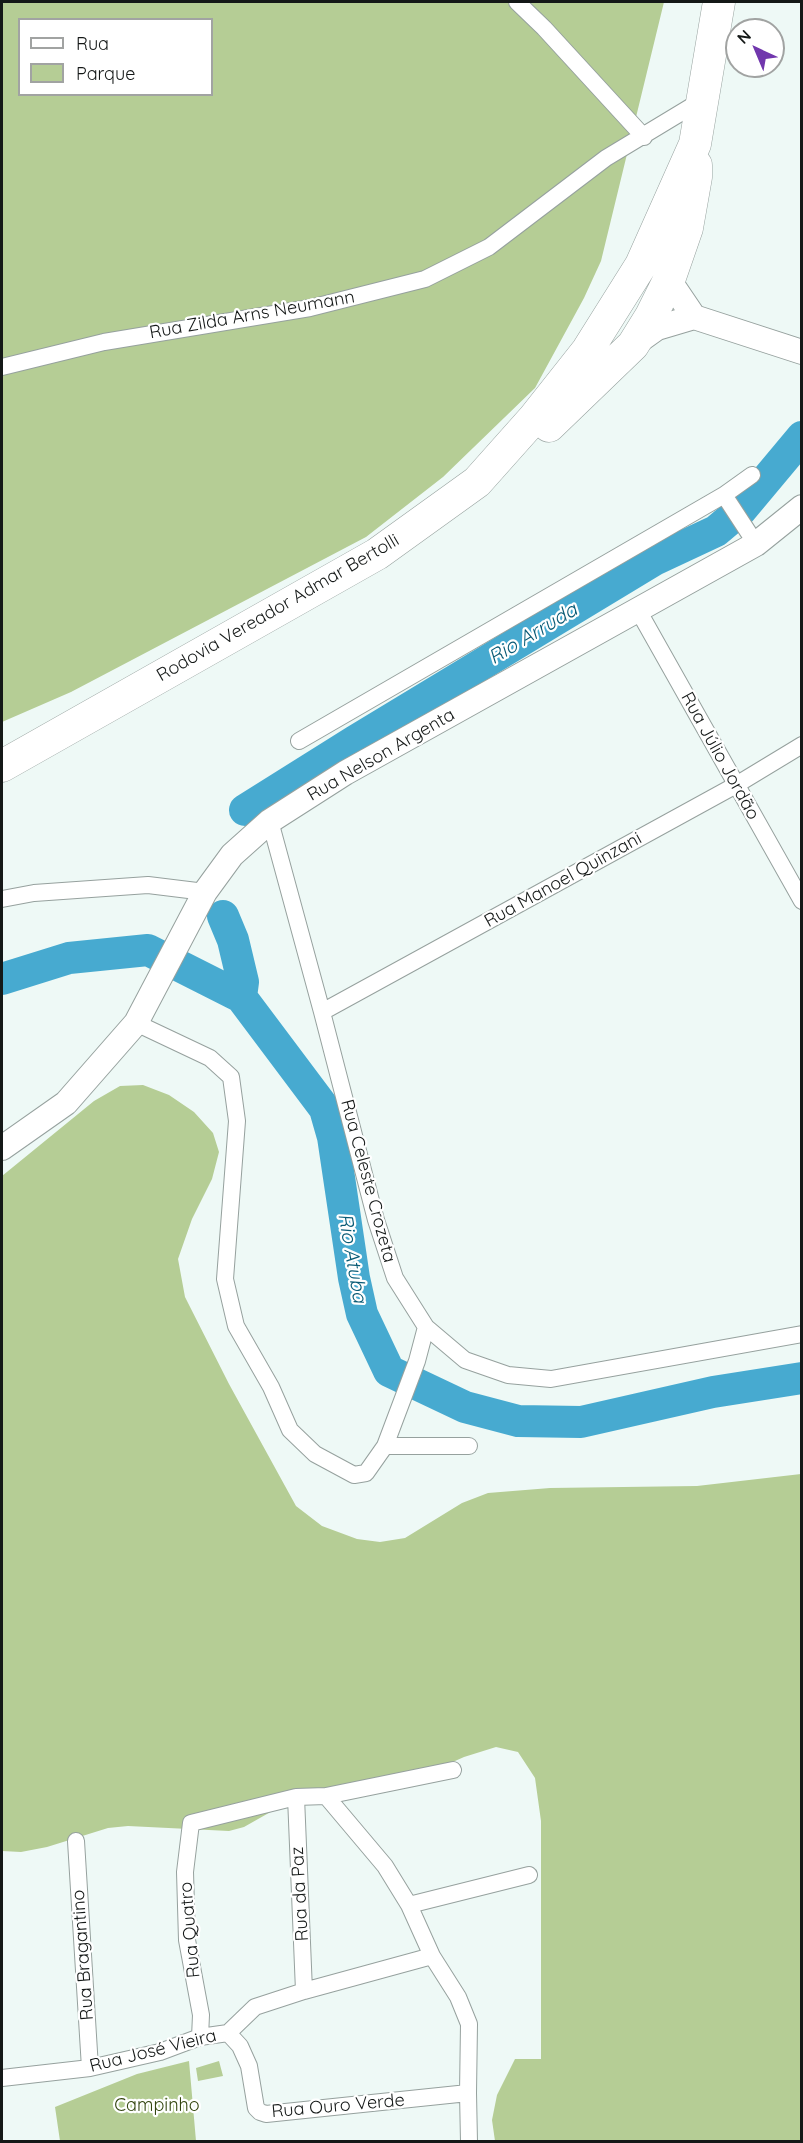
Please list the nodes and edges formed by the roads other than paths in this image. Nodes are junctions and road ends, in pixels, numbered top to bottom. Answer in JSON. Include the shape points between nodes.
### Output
{"nodes":[{"id":1,"x":517,"y":2,"type":"edge"},
{"id":2,"x":719,"y":2,"type":"edge"},
{"id":3,"x":702,"y":100,"type":"junction"},
{"id":4,"x":644,"y":136,"type":"junction"},
{"id":5,"x":695,"y":144,"type":"junction"},
{"id":6,"x":669,"y":280,"type":"junction"},
{"id":7,"x":694,"y":317,"type":"junction"},
{"id":8,"x":633,"y":345,"type":"junction"},
{"id":9,"x":801,"y":352,"type":"edge"},
{"id":10,"x":2,"y":367,"type":"edge"},
{"id":11,"x":752,"y":475,"type":"dead end"},
{"id":12,"x":477,"y":482,"type":"junction"},
{"id":13,"x":724,"y":495,"type":"junction"},
{"id":14,"x":801,"y":508,"type":"edge"},
{"id":15,"x":756,"y":544,"type":"junction"},
{"id":16,"x":638,"y":610,"type":"junction"},
{"id":17,"x":298,"y":741,"type":"dead end"},
{"id":18,"x":801,"y":745,"type":"edge"},
{"id":19,"x":2,"y":765,"type":"edge"},
{"id":20,"x":736,"y":785,"type":"junction"},
{"id":21,"x":270,"y":821,"type":"junction"},
{"id":22,"x":205,"y":892,"type":"junction"},
{"id":23,"x":2,"y":898,"type":"edge"},
{"id":24,"x":801,"y":901,"type":"edge"},
{"id":25,"x":322,"y":1012,"type":"junction"},
{"id":26,"x":141,"y":1014,"type":"junction"},
{"id":27,"x":2,"y":1148,"type":"edge"},
{"id":28,"x":426,"y":1327,"type":"junction"},
{"id":29,"x":801,"y":1335,"type":"edge"},
{"id":30,"x":385,"y":1446,"type":"junction"},
{"id":31,"x":469,"y":1446,"type":"dead end"},
{"id":32,"x":453,"y":1770,"type":"dead end"},
{"id":33,"x":326,"y":1796,"type":"junction"},
{"id":34,"x":296,"y":1797,"type":"junction"},
{"id":35,"x":76,"y":1841,"type":"dead end"},
{"id":36,"x":529,"y":1875,"type":"dead end"},
{"id":37,"x":409,"y":1905,"type":"junction"},
{"id":38,"x":432,"y":1956,"type":"junction"},
{"id":39,"x":304,"y":1991,"type":"junction"},
{"id":40,"x":228,"y":2033,"type":"junction"},
{"id":41,"x":200,"y":2037,"type":"junction"},
{"id":42,"x":90,"y":2068,"type":"junction"},
{"id":43,"x":2,"y":2078,"type":"edge"},
{"id":44,"x":468,"y":2093,"type":"junction"},
{"id":45,"x":469,"y":2142,"type":"edge"}],
"edges":[{"from":1,"to":4,"type":"street"},
{"from":2,"to":3,"type":"highway","name":"Rodovia Vereador Admar Bertolli"},
{"from":3,"to":4,"type":"street","name":"Rua Zilda Arns Neumann"},
{"from":3,"to":5,"type":"highway","name":"Rodovia Vereador Admar Bertolli"},
{"from":4,"to":10,"type":"street","name":"Rua Zilda Arns Neumann","via":[[606,158],[489,247],[425,279],[310,308],[104,342]]},
{"from":5,"to":6,"type":"highway","via":[[696,177],[687,228]]},
{"from":5,"to":12,"type":"highway","name":"Rodovia Vereador Admar Bertolli","via":[[641,265],[587,351]]},
{"from":6,"to":7,"type":"main road"},
{"from":6,"to":8,"type":"highway"},
{"from":7,"to":8,"type":"main road","via":[[657,328]]},
{"from":7,"to":9,"type":"main road"},
{"from":8,"to":12,"type":"highway","via":[[538,437]]},
{"from":11,"to":13,"type":"street"},
{"from":12,"to":19,"type":"highway","name":"Rodovia Vereador Admar Bertolli","via":[[377,554]]},
{"from":13,"to":15,"type":"street"},
{"from":13,"to":17,"type":"street"},
{"from":14,"to":15,"type":"main road","name":"Rua Nelson Argenta"},
{"from":15,"to":16,"type":"main road","name":"Rua Nelson Argenta"},
{"from":16,"to":20,"type":"street","name":"Rua Júlio Jordão"},
{"from":16,"to":21,"type":"main road","name":"Rua Nelson Argenta","via":[[345,773]]},
{"from":18,"to":20,"type":"street","name":"Rua Manoel Quinzani"},
{"from":20,"to":24,"type":"street","name":"Rua Júlio Jordão"},
{"from":20,"to":25,"type":"street","name":"Rua Manoel Quinzani"},
{"from":21,"to":22,"type":"main road","name":"Rua Nelson Argenta","via":[[232,855]]},
{"from":21,"to":25,"type":"street","name":"Rua Celeste Crozeta"},
{"from":22,"to":23,"type":"street","via":[[148,885],[34,892]]},
{"from":22,"to":26,"type":"main road","name":"Rua Nelson Argenta"},
{"from":25,"to":28,"type":"street","name":"Rua Celeste Crozeta","via":[[395,1278]]},
{"from":26,"to":27,"type":"main road","name":"Rua Nelson Argenta","via":[[66,1103]]},
{"from":26,"to":30,"type":"street","via":[[210,1058],[231,1077],[237,1121],[225,1279],[236,1326],[290,1430],[315,1454],[354,1475],[366,1473]]},
{"from":28,"to":29,"type":"street","name":"Rua Celeste Crozeta","via":[[465,1360],[508,1375],[551,1380]]},
{"from":28,"to":30,"type":"street"},
{"from":30,"to":31,"type":"street"},
{"from":32,"to":33,"type":"street"},
{"from":33,"to":34,"type":"street"},
{"from":33,"to":37,"type":"street","via":[[385,1866]]},
{"from":34,"to":39,"type":"street","name":"Rua da Paz"},
{"from":34,"to":41,"type":"street","name":"Rua Quatro","via":[[191,1823],[185,1872],[187,1940],[201,2015]]},
{"from":35,"to":42,"type":"street","name":"Rua Bragantino"},
{"from":36,"to":37,"type":"street"},
{"from":37,"to":38,"type":"street"},
{"from":38,"to":39,"type":"street","name":"Rua José Vieira"},
{"from":38,"to":44,"type":"street","via":[[458,1997],[469,2025]]},
{"from":39,"to":40,"type":"street","name":"Rua José Vieira","via":[[255,2007]]},
{"from":40,"to":41,"type":"street","name":"Rua José Vieira"},
{"from":40,"to":44,"type":"street","name":"Rua Ouro Verde","via":[[240,2046],[249,2066],[256,2108],[266,2114]]},
{"from":41,"to":42,"type":"street","name":"Rua José Vieira","via":[[160,2052]]},
{"from":42,"to":43,"type":"street","name":"Rua José Vieira"},
{"from":44,"to":45,"type":"street"}]}
